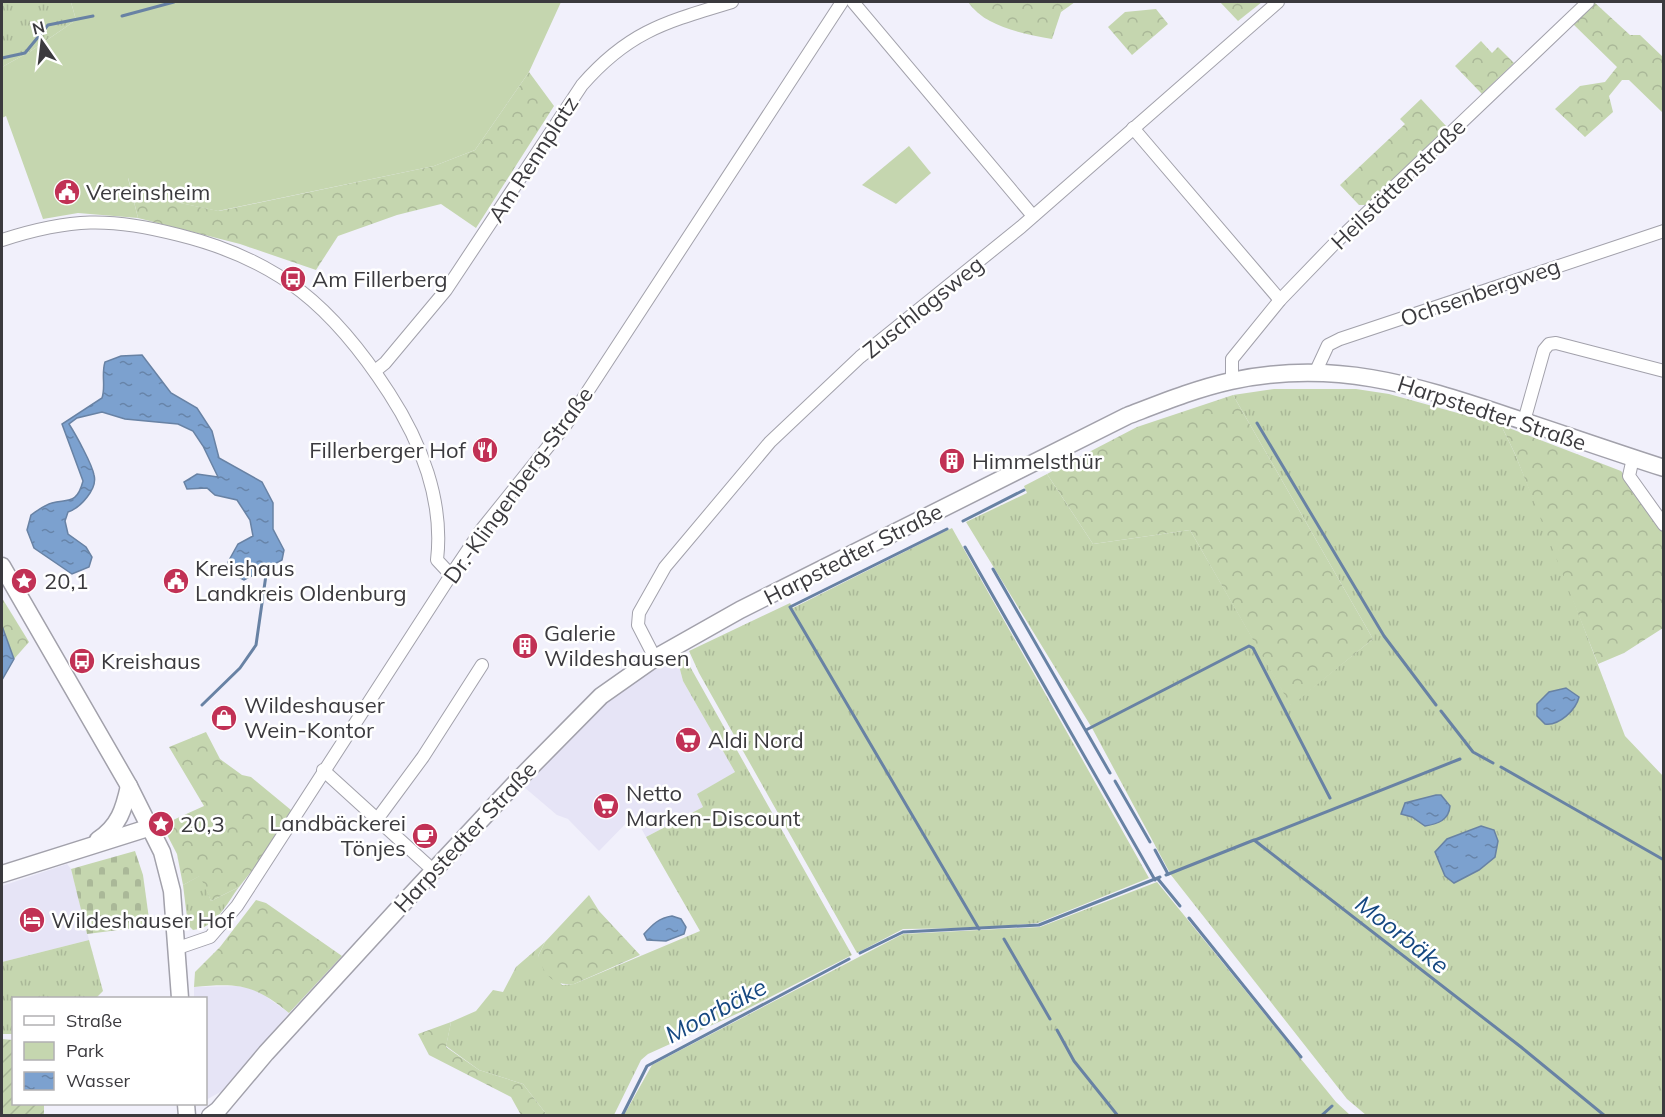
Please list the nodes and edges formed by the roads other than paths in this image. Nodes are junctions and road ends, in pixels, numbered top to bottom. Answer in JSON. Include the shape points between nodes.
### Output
{"nodes":[{"id":1,"x":732,"y":2,"type":"edge"},
{"id":2,"x":842,"y":2,"type":"edge"},
{"id":3,"x":853,"y":2,"type":"edge"},
{"id":4,"x":1278,"y":2,"type":"edge"},
{"id":5,"x":1588,"y":2,"type":"edge"},
{"id":6,"x":1133,"y":128,"type":"junction"},
{"id":7,"x":1033,"y":216,"type":"junction"},
{"id":8,"x":1664,"y":231,"type":"edge"},
{"id":9,"x":2,"y":240,"type":"edge"},
{"id":10,"x":1280,"y":300,"type":"junction"},
{"id":11,"x":375,"y":371,"type":"junction"},
{"id":12,"x":1664,"y":371,"type":"edge"},
{"id":13,"x":1315,"y":373,"type":"junction"},
{"id":14,"x":1232,"y":381,"type":"junction"},
{"id":15,"x":1524,"y":421,"type":"junction"},
{"id":16,"x":1633,"y":458,"type":"junction"},
{"id":17,"x":1664,"y":468,"type":"edge"},
{"id":18,"x":1664,"y":525,"type":"edge"},
{"id":19,"x":2,"y":566,"type":"edge"},
{"id":20,"x":451,"y":575,"type":"junction"},
{"id":21,"x":655,"y":658,"type":"junction"},
{"id":22,"x":482,"y":665,"type":"dead end"},
{"id":23,"x":324,"y":770,"type":"junction"},
{"id":24,"x":129,"y":786,"type":"junction"},
{"id":25,"x":378,"y":818,"type":"junction"},
{"id":26,"x":151,"y":827,"type":"junction"},
{"id":27,"x":90,"y":846,"type":"junction"},
{"id":28,"x":434,"y":871,"type":"junction"},
{"id":29,"x":2,"y":874,"type":"edge"},
{"id":30,"x":178,"y":948,"type":"junction"},
{"id":31,"x":180,"y":997,"type":"edge"},
{"id":32,"x":210,"y":1116,"type":"edge"}],
"edges":[{"from":1,"to":11,"type":"street","name":"Am Rennplatz","via":[[656,26],[608,56],[582,85],[446,290]]},
{"from":2,"to":20,"type":"street","name":"Dr.-Klingenberg-Straße","via":[[567,423],[482,529]]},
{"from":3,"to":7,"type":"street"},
{"from":4,"to":6,"type":"street","name":"Zuschlagsweg"},
{"from":5,"to":10,"type":"street","name":"Heilstättenstraße"},
{"from":6,"to":7,"type":"street","name":"Zuschlagsweg"},
{"from":6,"to":10,"type":"street"},
{"from":7,"to":21,"type":"street","name":"Zuschlagsweg","via":[[860,357],[770,442],[692,532],[665,567],[639,613],[638,625]]},
{"from":8,"to":13,"type":"street","name":"Ochsenbergweg","via":[[1340,339],[1328,345]]},
{"from":9,"to":11,"type":"street","via":[[63,223],[96,220],[135,224],[230,249],[271,269],[312,299],[344,330]]},
{"from":10,"to":14,"type":"street","name":"Heilstättenstraße","via":[[1232,359]]},
{"from":11,"to":20,"type":"street","via":[[403,414],[423,459],[436,504],[440,537],[437,560]]},
{"from":12,"to":15,"type":"street","via":[[1549,344]]},
{"from":13,"to":14,"type":"main road","name":"Harpstedter Straße"},
{"from":13,"to":15,"type":"main road","name":"Harpstedter Straße","via":[[1391,380]]},
{"from":14,"to":21,"type":"main road","name":"Harpstedter Straße","via":[[1184,393],[1127,416],[740,610]]},
{"from":15,"to":16,"type":"main road","name":"Harpstedter Straße"},
{"from":16,"to":17,"type":"main road","name":"Harpstedter Straße"},
{"from":16,"to":18,"type":"street","via":[[1629,476]]},
{"from":19,"to":24,"type":"main road"},
{"from":20,"to":23,"type":"street","name":"Dr.-Klingenberg-Straße"},
{"from":21,"to":28,"type":"main road","name":"Harpstedter Straße","via":[[584,711]]},
{"from":22,"to":25,"type":"street"},
{"from":23,"to":25,"type":"street"},
{"from":23,"to":30,"type":"street","name":"Dr.-Klingenberg-Straße","via":[[237,906],[210,937]]},
{"from":24,"to":26,"type":"main road"},
{"from":24,"to":27,"type":"main road","via":[[112,831]]},
{"from":25,"to":28,"type":"street"},
{"from":26,"to":27,"type":"main road"},
{"from":26,"to":30,"type":"main road","via":[[168,871]]},
{"from":27,"to":29,"type":"main road"},
{"from":28,"to":32,"type":"main road","name":"Harpstedter Straße"},
{"from":30,"to":31,"type":"main road"}]}
